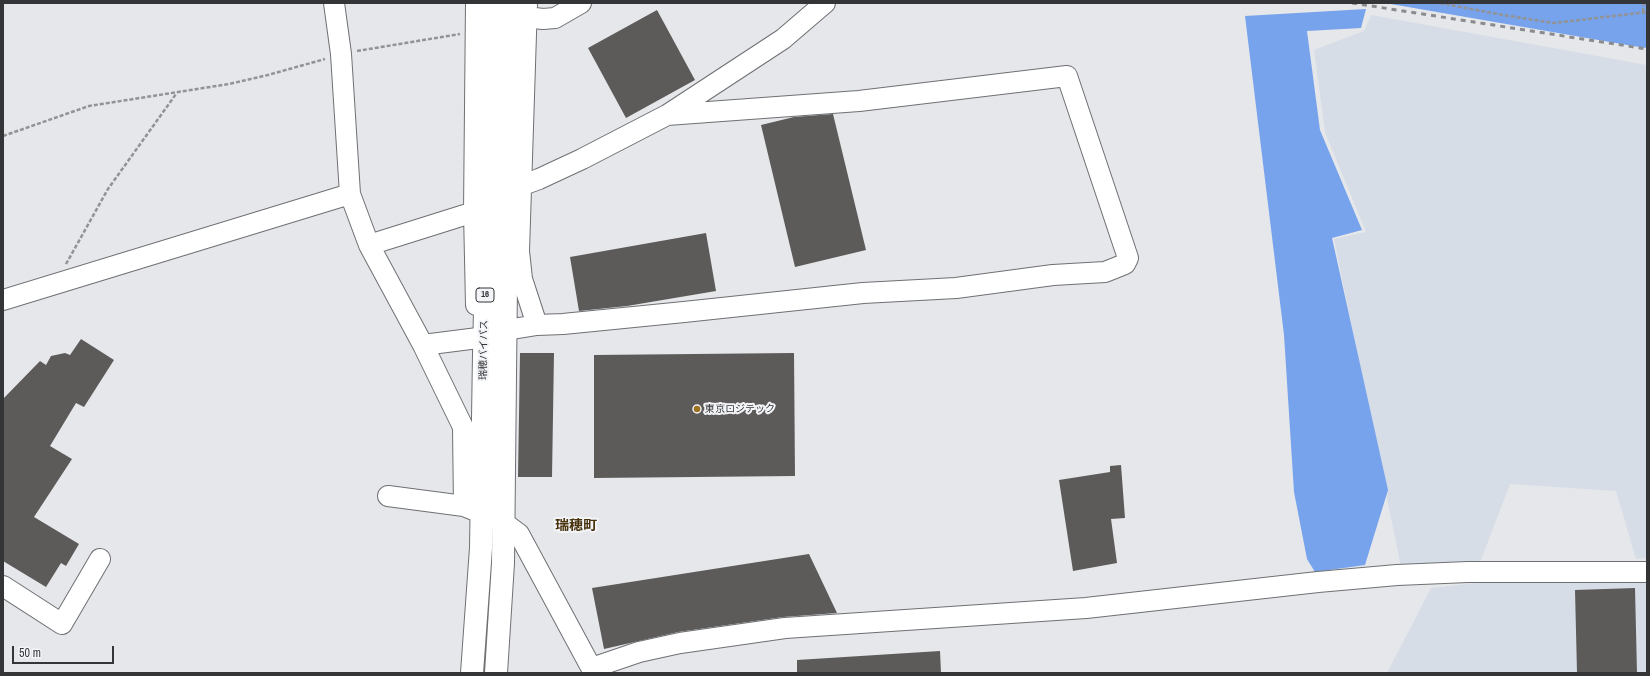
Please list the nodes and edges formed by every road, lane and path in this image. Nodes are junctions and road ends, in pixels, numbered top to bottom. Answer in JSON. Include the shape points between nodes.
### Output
{"nodes":[{"id":1,"x":334,"y":3,"type":"edge"},
{"id":2,"x":476,"y":3,"type":"edge"},
{"id":3,"x":492,"y":3,"type":"edge"},
{"id":4,"x":509,"y":3,"type":"edge"},
{"id":5,"x":581,"y":3,"type":"edge"},
{"id":6,"x":825,"y":3,"type":"edge"},
{"id":7,"x":1440,"y":3,"type":"edge"},
{"id":8,"x":1644,"y":3,"type":"edge"},
{"id":9,"x":526,"y":10,"type":"edge"},
{"id":10,"x":1645,"y":12,"type":"edge"},
{"id":11,"x":475,"y":32,"type":"junction"},
{"id":12,"x":341,"y":54,"type":"junction"},
{"id":13,"x":500,"y":78,"type":"junction"},
{"id":14,"x":176,"y":93,"type":"junction"},
{"id":15,"x":667,"y":115,"type":"junction"},
{"id":16,"x":3,"y":136,"type":"edge"},
{"id":17,"x":520,"y":186,"type":"junction"},
{"id":18,"x":350,"y":194,"type":"junction"},
{"id":19,"x":474,"y":212,"type":"junction"},
{"id":20,"x":369,"y":245,"type":"junction"},
{"id":21,"x":56,"y":283,"type":"junction"},
{"id":22,"x":3,"y":300,"type":"edge"},
{"id":23,"x":537,"y":325,"type":"junction"},
{"id":24,"x":506,"y":330,"type":"junction"},
{"id":25,"x":423,"y":345,"type":"junction"},
{"id":26,"x":481,"y":346,"type":"junction"},
{"id":27,"x":388,"y":496,"type":"dead end"},
{"id":28,"x":473,"y":510,"type":"junction"},
{"id":29,"x":503,"y":522,"type":"junction"},
{"id":30,"x":100,"y":560,"type":"dead end"},
{"id":31,"x":1647,"y":572,"type":"edge"},
{"id":32,"x":3,"y":586,"type":"edge"},
{"id":33,"x":593,"y":671,"type":"edge"},
{"id":34,"x":472,"y":673,"type":"edge"},
{"id":35,"x":496,"y":673,"type":"edge"}],
"edges":[{"from":1,"to":12,"type":"street"},
{"from":2,"to":11,"type":"street"},
{"from":3,"to":13,"type":"highway","name":"瑞穂バイパス","number":"16"},
{"from":4,"to":13,"type":"highway","name":"瑞穂バイパス","number":"16"},
{"from":5,"to":9,"type":"street","via":[[555,18],[543,19]]},
{"from":6,"to":15,"type":"street","via":[[783,39]]},
{"from":7,"to":10,"type":"path","via":[[1554,23]]},
{"from":8,"to":10,"type":"path"},
{"from":9,"to":17,"type":"street"},
{"from":11,"to":12,"type":"path"},
{"from":11,"to":19,"type":"street"},
{"from":12,"to":14,"type":"path","via":[[268,75]]},
{"from":12,"to":18,"type":"street"},
{"from":13,"to":24,"type":"highway","name":"瑞穂バイパス","number":"16"},
{"from":13,"to":26,"type":"highway","name":"瑞穂バイパス","number":"16"},
{"from":14,"to":16,"type":"path","via":[[89,106]]},
{"from":14,"to":21,"type":"path","via":[[108,188]]},
{"from":15,"to":17,"type":"street","via":[[582,159]]},
{"from":15,"to":23,"type":"street","via":[[859,101],[1066,76],[1128,258],[1125,264],[1105,272],[1053,275],[956,288],[863,293]]},
{"from":17,"to":23,"type":"street","via":[[519,251],[522,279]]},
{"from":18,"to":20,"type":"street"},
{"from":18,"to":21,"type":"street"},
{"from":19,"to":20,"type":"street"},
{"from":19,"to":26,"type":"street","via":[[474,264]]},
{"from":20,"to":25,"type":"street"},
{"from":21,"to":22,"type":"street"},
{"from":23,"to":24,"type":"street"},
{"from":24,"to":29,"type":"highway","name":"瑞穂バイパス","number":"16"},
{"from":25,"to":26,"type":"street"},
{"from":25,"to":28,"type":"street","via":[[463,427]]},
{"from":26,"to":28,"type":"highway","name":"瑞穂バイパス","number":"16"},
{"from":27,"to":28,"type":"street"},
{"from":28,"to":29,"type":"street"},
{"from":28,"to":34,"type":"highway","name":"瑞穂バイパス","number":"16","via":[[481,548]]},
{"from":29,"to":33,"type":"street","via":[[519,534]]},
{"from":29,"to":35,"type":"highway","name":"瑞穂バイパス","number":"16","via":[[503,571]]},
{"from":30,"to":32,"type":"street","via":[[62,624]]},
{"from":31,"to":33,"type":"street","via":[[1468,572],[1397,575],[1086,608],[785,628],[680,643],[639,652]]}]}
